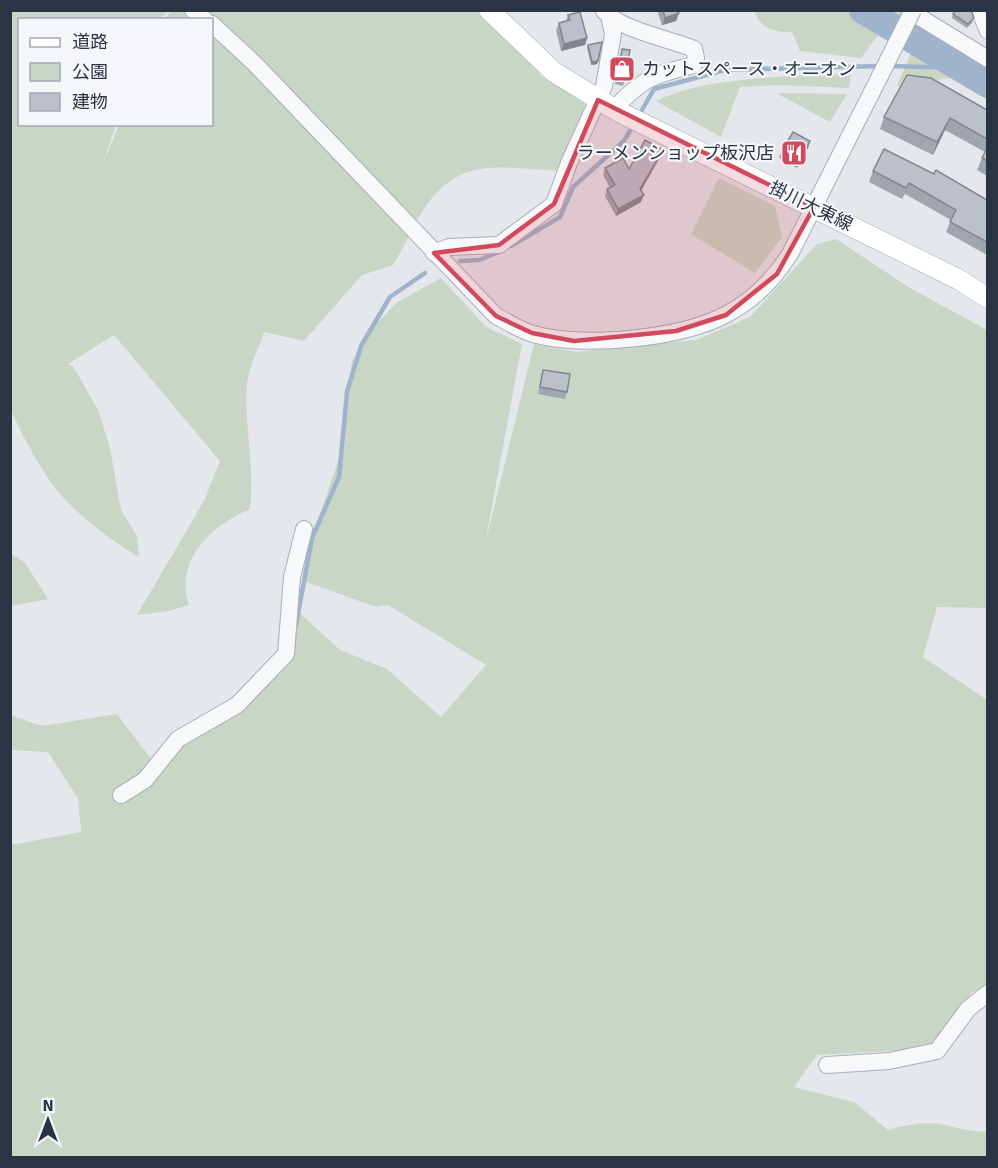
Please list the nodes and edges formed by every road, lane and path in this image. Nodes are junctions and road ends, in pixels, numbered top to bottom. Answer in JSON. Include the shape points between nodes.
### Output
{"nodes":[{"id":1,"x":489,"y":10,"type":"edge"},
{"id":2,"x":911,"y":10,"type":"edge"},
{"id":3,"x":979,"y":10,"type":"edge"},
{"id":4,"x":606,"y":14,"type":"edge"},
{"id":5,"x":213,"y":25,"type":"edge"},
{"id":6,"x":987,"y":31,"type":"edge"},
{"id":7,"x":987,"y":59,"type":"edge"},
{"id":8,"x":610,"y":107,"type":"junction"},
{"id":9,"x":814,"y":207,"type":"junction"},
{"id":10,"x":434,"y":253,"type":"junction"},
{"id":11,"x":987,"y":298,"type":"edge"},
{"id":12,"x":304,"y":529,"type":"dead end"},
{"id":13,"x":122,"y":795,"type":"dead end"},
{"id":14,"x":987,"y":993,"type":"edge"},
{"id":15,"x":827,"y":1065,"type":"dead end"}],
"edges":[{"from":1,"to":8,"type":"main road","name":"掛川大東線","via":[[554,72]]},
{"from":2,"to":7,"type":"street"},
{"from":2,"to":9,"type":"street","bridge":true},
{"from":3,"to":6,"type":"street"},
{"from":4,"to":8,"type":"street","via":[[613,34],[604,86]]},
{"from":4,"to":8,"type":"street","via":[[694,49],[696,58],[694,65],[642,81]]},
{"from":5,"to":10,"type":"street"},
{"from":8,"to":9,"type":"main road","name":"掛川大東線"},
{"from":8,"to":10,"type":"street","via":[[569,163],[554,204],[500,245],[449,248]]},
{"from":9,"to":10,"type":"street","via":[[777,274],[752,298],[726,315],[681,330],[630,339],[574,341],[532,333],[496,316]]},
{"from":9,"to":11,"type":"main road","name":"掛川大東線","via":[[958,279]]},
{"from":12,"to":13,"type":"street","via":[[292,577],[286,654],[237,705],[178,739],[145,780]]},
{"from":14,"to":15,"type":"street","via":[[968,1009],[937,1052],[889,1061]]}]}
